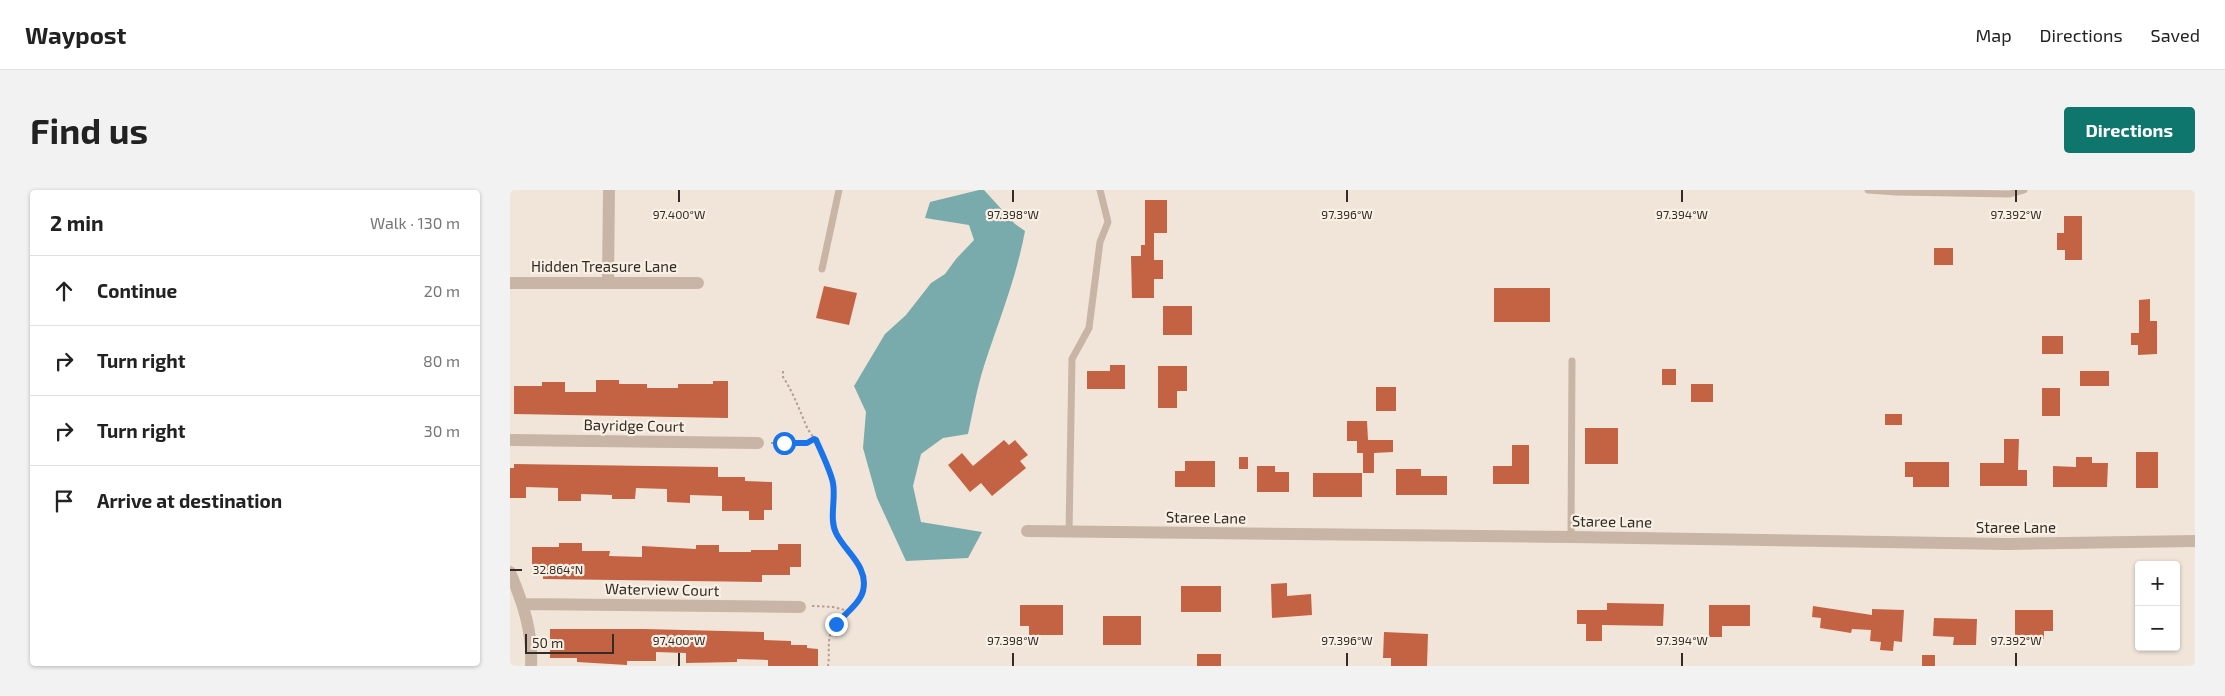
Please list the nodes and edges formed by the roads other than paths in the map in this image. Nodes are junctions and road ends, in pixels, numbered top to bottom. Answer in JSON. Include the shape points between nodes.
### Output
{"nodes":[{"id":1,"x":609,"y":190,"type":"edge"},
{"id":2,"x":839,"y":190,"type":"edge"},
{"id":3,"x":1100,"y":190,"type":"edge"},
{"id":4,"x":1868,"y":190,"type":"edge"},
{"id":5,"x":2024,"y":190,"type":"edge"},
{"id":6,"x":822,"y":269,"type":"dead end"},
{"id":7,"x":510,"y":283,"type":"edge"},
{"id":8,"x":608,"y":283,"type":"junction"},
{"id":9,"x":698,"y":283,"type":"dead end"},
{"id":10,"x":1572,"y":361,"type":"dead end"},
{"id":11,"x":510,"y":440,"type":"edge"},
{"id":12,"x":758,"y":443,"type":"road end"},
{"id":13,"x":1027,"y":532,"type":"dead end"},
{"id":14,"x":1068,"y":532,"type":"junction"},
{"id":15,"x":1571,"y":537,"type":"junction"},
{"id":16,"x":2195,"y":541,"type":"edge"},
{"id":17,"x":510,"y":572,"type":"edge"},
{"id":18,"x":523,"y":604,"type":"junction"},
{"id":19,"x":800,"y":607,"type":"road end"},
{"id":20,"x":531,"y":666,"type":"edge"}],
"edges":[{"from":1,"to":8,"type":"street"},
{"from":2,"to":6,"type":"lane"},
{"from":3,"to":14,"type":"lane","via":[[1108,222],[1100,242],[1089,328],[1072,359]]},
{"from":4,"to":5,"type":"lane","via":[[2001,194]]},
{"from":7,"to":8,"type":"street","name":"Hidden Treasure Lane"},
{"from":8,"to":9,"type":"street","name":"Hidden Treasure Lane"},
{"from":10,"to":15,"type":"lane"},
{"from":11,"to":12,"type":"street","name":"Bayridge Court"},
{"from":13,"to":14,"type":"street","name":"Staree Lane"},
{"from":14,"to":15,"type":"street","name":"Staree Lane"},
{"from":15,"to":16,"type":"street","name":"Staree Lane","via":[[2008,544]]},
{"from":17,"to":18,"type":"street"},
{"from":18,"to":19,"type":"street","name":"Waterview Court"},
{"from":18,"to":20,"type":"street","via":[[532,645]]}]}
